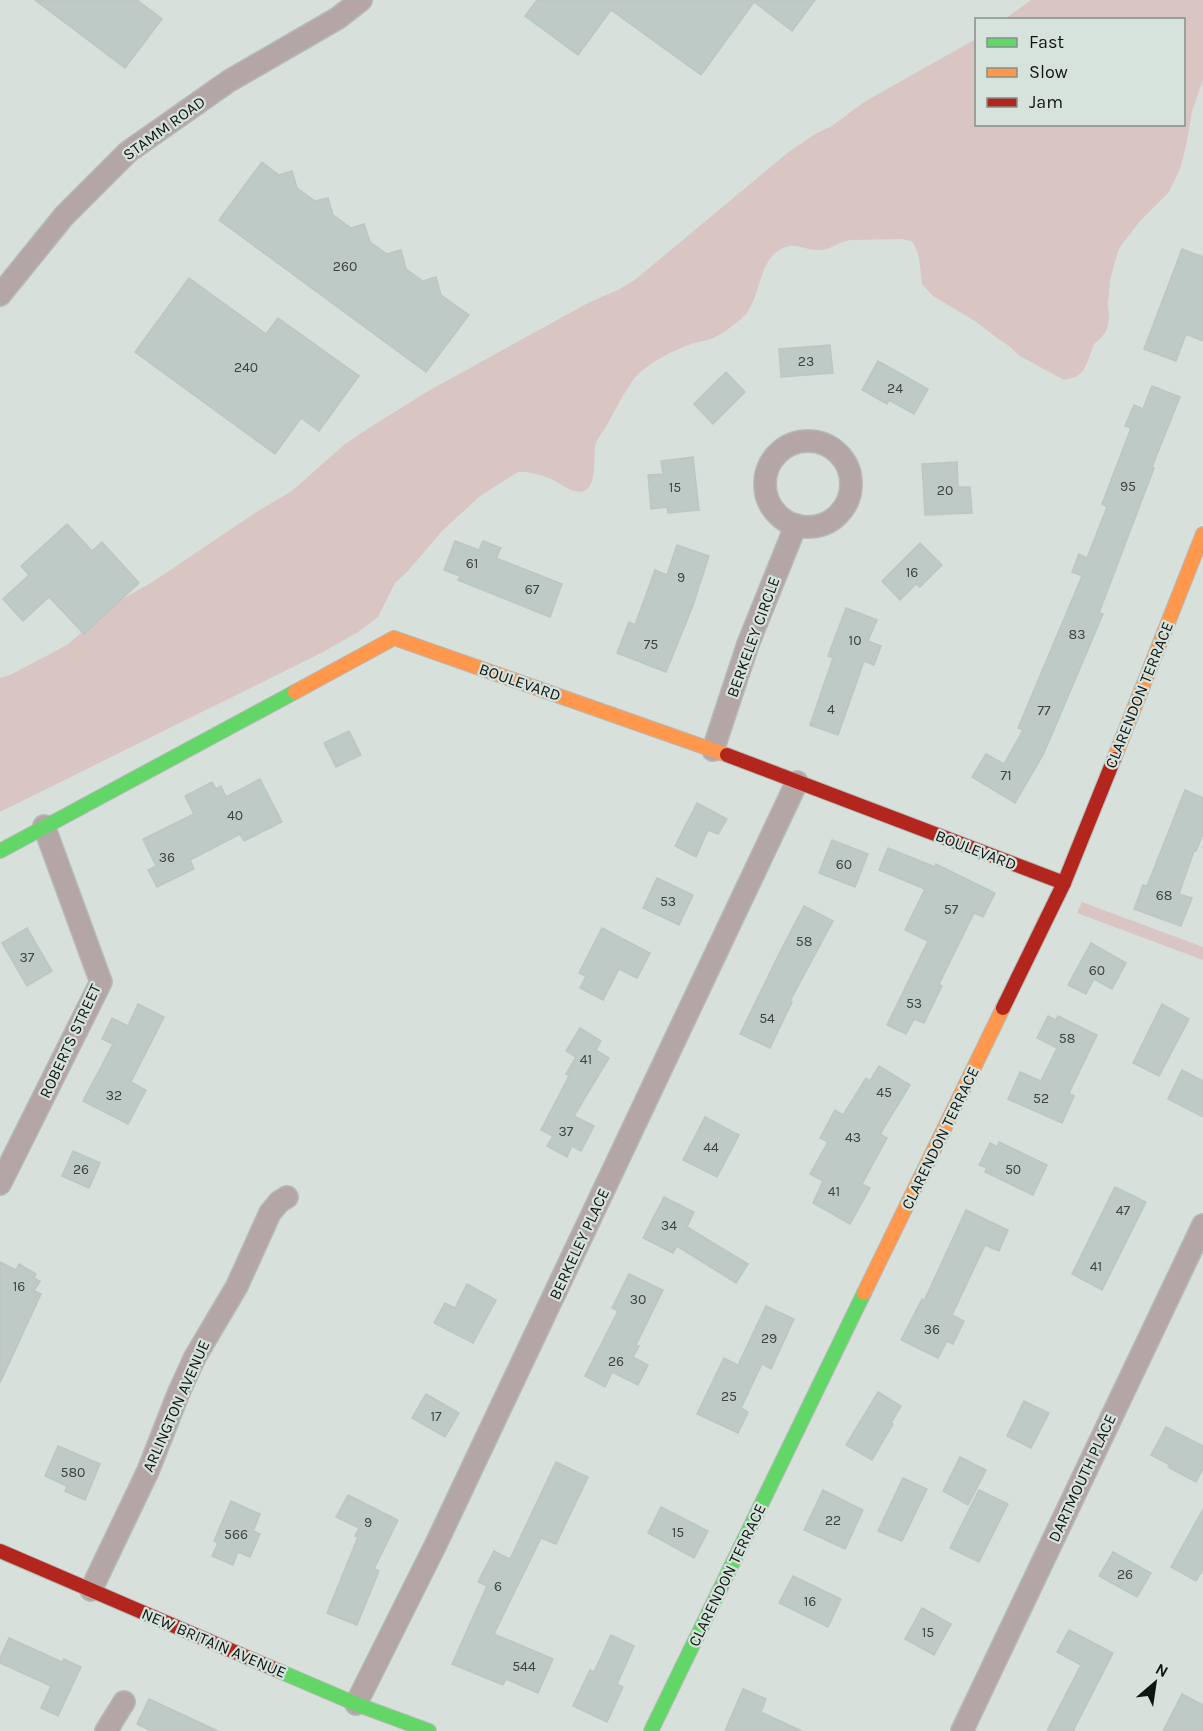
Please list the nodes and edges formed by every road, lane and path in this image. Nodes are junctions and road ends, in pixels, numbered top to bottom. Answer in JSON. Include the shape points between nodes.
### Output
{"nodes":[{"id":1,"x":361,"y":0,"type":"edge"},
{"id":2,"x":0,"y":295,"type":"edge"},
{"id":3,"x":796,"y":525,"type":"junction"},
{"id":4,"x":1203,"y":534,"type":"edge"},
{"id":5,"x":713,"y":750,"type":"junction"},
{"id":6,"x":797,"y":782,"type":"junction"},
{"id":7,"x":44,"y":826,"type":"junction"},
{"id":8,"x":0,"y":851,"type":"edge"},
{"id":9,"x":1064,"y":883,"type":"junction"},
{"id":10,"x":0,"y":1184,"type":"edge"},
{"id":11,"x":287,"y":1197,"type":"dead end"},
{"id":12,"x":1203,"y":1225,"type":"edge"},
{"id":13,"x":0,"y":1551,"type":"edge"},
{"id":14,"x":91,"y":1590,"type":"junction"},
{"id":15,"x":124,"y":1702,"type":"dead end"},
{"id":16,"x":356,"y":1704,"type":"junction"},
{"id":17,"x":106,"y":1731,"type":"edge"},
{"id":18,"x":429,"y":1731,"type":"edge"},
{"id":19,"x":651,"y":1731,"type":"edge"},
{"id":20,"x":962,"y":1731,"type":"edge"}],
"edges":[{"from":1,"to":2,"type":"street","name":"STAMM ROAD","via":[[338,18],[230,81],[128,152],[64,216]]},
{"from":3,"to":3,"type":"street","via":[[784,520],[771,506],[765,475],[770,463],[788,445],[813,441],[826,445],[845,461],[850,473],[849,499],[842,511],[821,525]]},
{"from":3,"to":5,"type":"street","name":"BERKELEY CIRCLE","via":[[748,644]]},
{"from":4,"to":9,"type":"street","name":"CLARENDON TERRACE"},
{"from":5,"to":6,"type":"street","name":"BOULEVARD"},
{"from":5,"to":7,"type":"street","name":"BOULEVARD","via":[[394,638]]},
{"from":6,"to":9,"type":"street","name":"BOULEVARD"},
{"from":6,"to":16,"type":"street","name":"BERKELEY PLACE","via":[[436,1544]]},
{"from":7,"to":8,"type":"street","name":"BOULEVARD"},
{"from":7,"to":10,"type":"street","name":"ROBERTS STREET","via":[[101,982]]},
{"from":9,"to":19,"type":"street","name":"CLARENDON TERRACE"},
{"from":11,"to":14,"type":"street","name":"ARLINGTON AVENUE","via":[[270,1213],[234,1292],[195,1357],[140,1488]]},
{"from":12,"to":20,"type":"street","name":"DARTMOUTH PLACE"},
{"from":13,"to":14,"type":"street","name":"NEW BRITAIN AVENUE"},
{"from":14,"to":16,"type":"street","name":"NEW BRITAIN AVENUE"},
{"from":15,"to":17,"type":"street"},
{"from":16,"to":18,"type":"street","name":"NEW BRITAIN AVENUE"}]}
